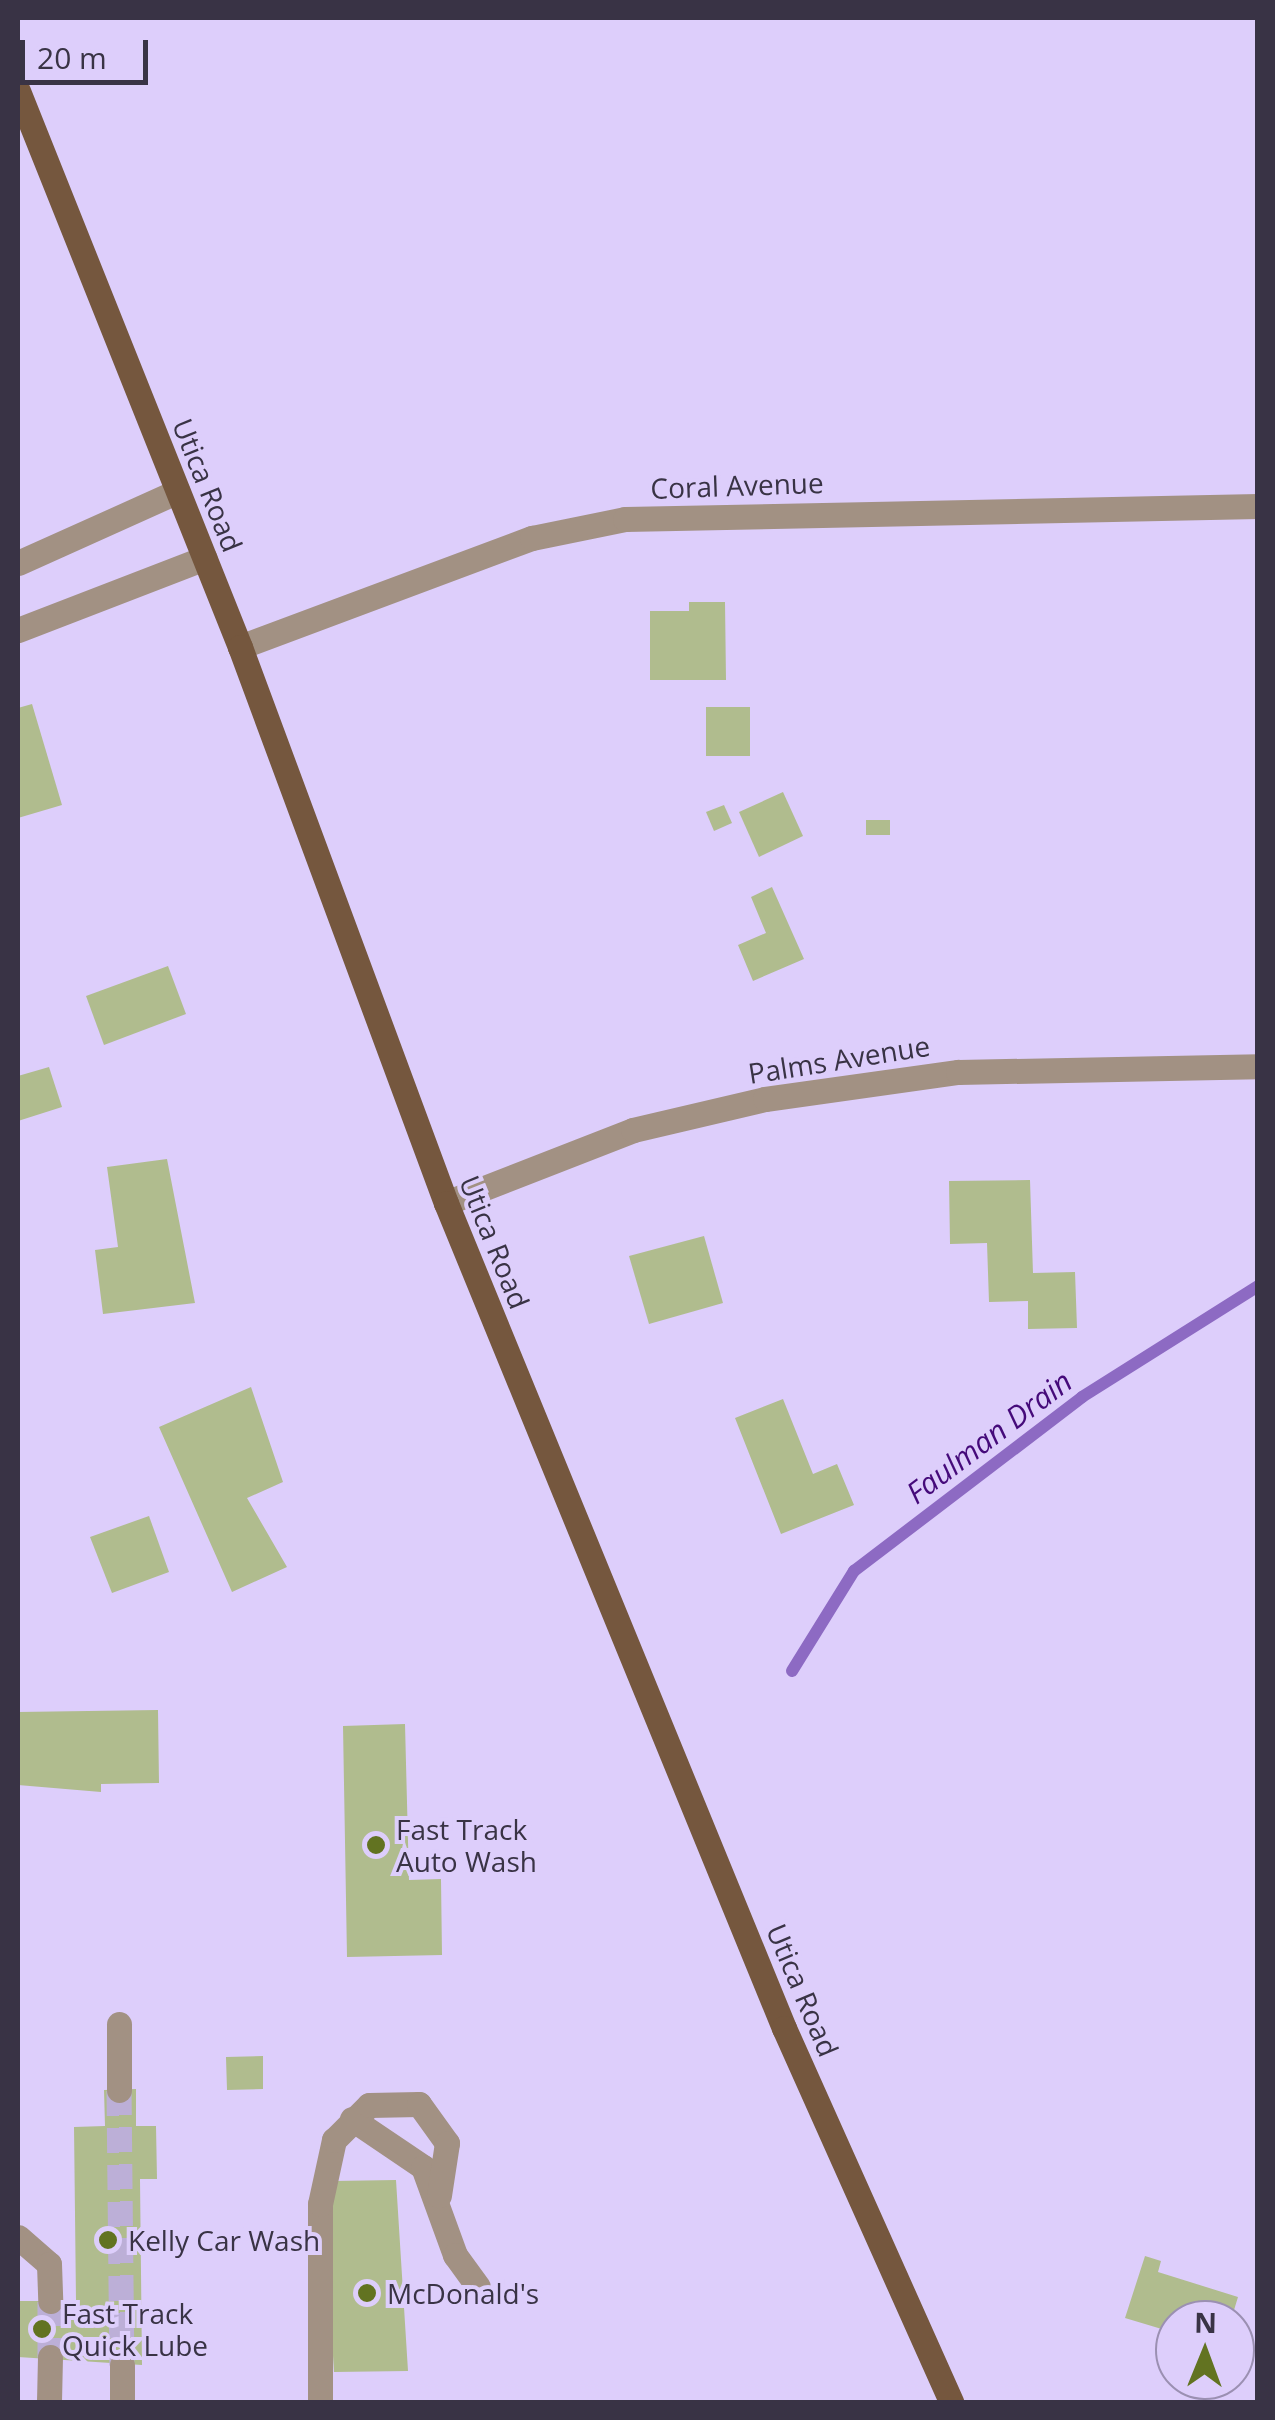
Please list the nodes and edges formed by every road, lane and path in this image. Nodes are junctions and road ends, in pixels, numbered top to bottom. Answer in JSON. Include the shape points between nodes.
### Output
{"nodes":[{"id":1,"x":18,"y":91,"type":"edge"},
{"id":2,"x":178,"y":491,"type":"junction"},
{"id":3,"x":1258,"y":506,"type":"edge"},
{"id":4,"x":205,"y":558,"type":"junction"},
{"id":5,"x":18,"y":564,"type":"edge"},
{"id":6,"x":18,"y":630,"type":"edge"},
{"id":7,"x":240,"y":647,"type":"junction"},
{"id":8,"x":1258,"y":1066,"type":"edge"},
{"id":9,"x":446,"y":1203,"type":"junction"},
{"id":10,"x":119,"y":2024,"type":"dead end"},
{"id":11,"x":119,"y":2090,"type":"tunnel mouth"},
{"id":12,"x":352,"y":2119,"type":"junction"},
{"id":13,"x":439,"y":2195,"type":"junction"},
{"id":14,"x":18,"y":2237,"type":"edge"},
{"id":15,"x":478,"y":2287,"type":"dead end"},
{"id":16,"x":50,"y":2301,"type":"tunnel mouth"},
{"id":17,"x":50,"y":2357,"type":"tunnel mouth"},
{"id":18,"x":122,"y":2365,"type":"tunnel mouth"},
{"id":19,"x":50,"y":2401,"type":"edge"},
{"id":20,"x":122,"y":2401,"type":"edge"},
{"id":21,"x":320,"y":2402,"type":"edge"},
{"id":22,"x":951,"y":2402,"type":"edge"}],
"edges":[{"from":1,"to":2,"type":"main road","name":"Utica Road"},
{"from":2,"to":4,"type":"main road","name":"Utica Road"},
{"from":2,"to":5,"type":"street"},
{"from":3,"to":7,"type":"street","name":"Coral Avenue","via":[[625,519],[532,538]]},
{"from":4,"to":6,"type":"street"},
{"from":4,"to":7,"type":"main road","name":"Utica Road"},
{"from":7,"to":9,"type":"main road","name":"Utica Road"},
{"from":8,"to":9,"type":"street","name":"Palms Avenue","via":[[958,1072],[804,1092],[633,1130]]},
{"from":9,"to":22,"type":"main road","name":"Utica Road","via":[[784,2028]]},
{"from":10,"to":11,"type":"street"},
{"from":12,"to":13,"type":"street","via":[[423,2167]]},
{"from":12,"to":13,"type":"street","via":[[383,2102],[430,2114],[447,2144]]},
{"from":12,"to":21,"type":"street","via":[[322,2166]]},
{"from":13,"to":15,"type":"street","via":[[444,2229]]},
{"from":14,"to":16,"type":"street","via":[[49,2264]]},
{"from":17,"to":19,"type":"street"},
{"from":18,"to":20,"type":"street"}]}
